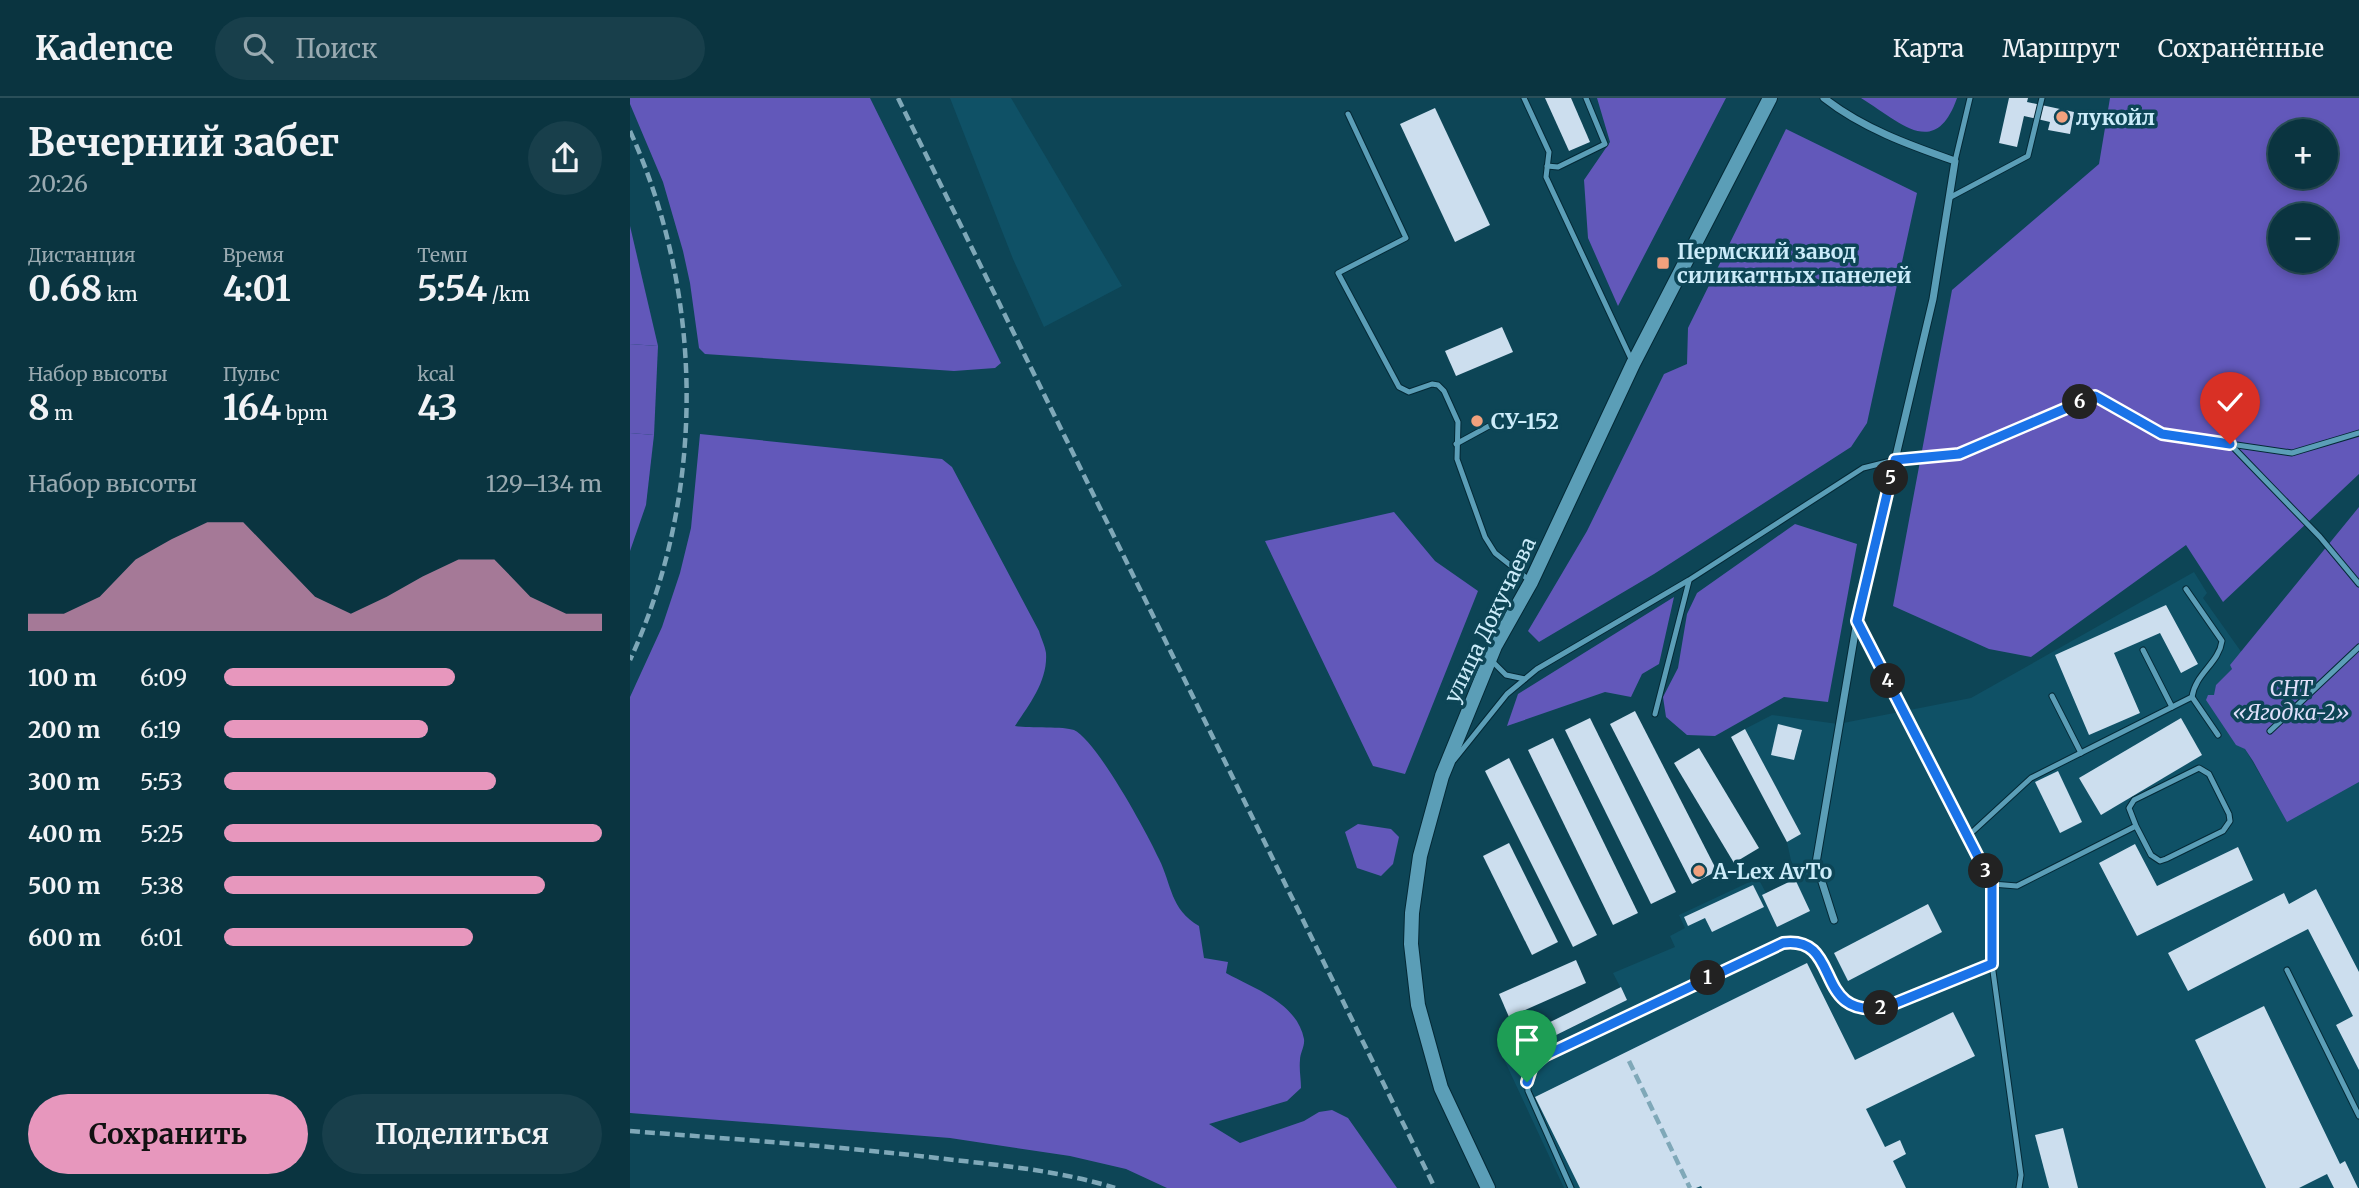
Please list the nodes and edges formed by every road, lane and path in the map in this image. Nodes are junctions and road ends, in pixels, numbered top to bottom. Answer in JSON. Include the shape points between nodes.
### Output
{"nodes":[{"id":1,"x":1524,"y":98,"type":"edge"},
{"id":2,"x":1586,"y":98,"type":"edge"},
{"id":3,"x":1770,"y":98,"type":"edge"},
{"id":4,"x":1824,"y":98,"type":"edge"},
{"id":5,"x":1970,"y":98,"type":"edge"},
{"id":6,"x":2042,"y":98,"type":"edge"},
{"id":7,"x":1348,"y":114,"type":"dead end"},
{"id":8,"x":1955,"y":161,"type":"junction"},
{"id":9,"x":1547,"y":166,"type":"junction"},
{"id":10,"x":1949,"y":198,"type":"junction"},
{"id":11,"x":1633,"y":363,"type":"junction"},
{"id":12,"x":1489,"y":426,"type":"dead end"},
{"id":13,"x":2359,"y":433,"type":"edge"},
{"id":14,"x":1456,"y":443,"type":"junction"},
{"id":15,"x":2230,"y":444,"type":"junction"},
{"id":16,"x":1895,"y":460,"type":"junction"},
{"id":17,"x":1689,"y":580,"type":"junction"},
{"id":18,"x":1531,"y":582,"type":"junction"},
{"id":19,"x":2359,"y":584,"type":"edge"},
{"id":20,"x":2186,"y":589,"type":"dead end"},
{"id":21,"x":1857,"y":621,"type":"junction"},
{"id":22,"x":2359,"y":647,"type":"edge"},
{"id":23,"x":2143,"y":650,"type":"dead end"},
{"id":24,"x":1490,"y":659,"type":"junction"},
{"id":25,"x":1525,"y":679,"type":"junction"},
{"id":26,"x":2052,"y":696,"type":"dead end"},
{"id":27,"x":2192,"y":697,"type":"junction"},
{"id":28,"x":2172,"y":707,"type":"junction"},
{"id":29,"x":1655,"y":713,"type":"dead end"},
{"id":30,"x":2270,"y":731,"type":"dead end"},
{"id":31,"x":2218,"y":735,"type":"dead end"},
{"id":32,"x":2081,"y":753,"type":"junction"},
{"id":33,"x":1441,"y":776,"type":"junction"},
{"id":34,"x":2136,"y":826,"type":"junction"},
{"id":35,"x":1968,"y":836,"type":"junction"},
{"id":36,"x":1992,"y":884,"type":"junction"},
{"id":37,"x":1833,"y":920,"type":"dead end"},
{"id":38,"x":1992,"y":964,"type":"junction"},
{"id":39,"x":2287,"y":970,"type":"dead end"},
{"id":40,"x":2359,"y":1116,"type":"edge"},
{"id":41,"x":1488,"y":1188,"type":"edge"},
{"id":42,"x":1571,"y":1188,"type":"edge"},
{"id":43,"x":2019,"y":1188,"type":"edge"}],
"edges":[{"from":1,"to":9,"type":"lane","via":[[1549,152]]},
{"from":2,"to":9,"type":"lane","via":[[1605,144],[1558,167]]},
{"from":3,"to":11,"type":"main road","name":"улица Докучаева"},
{"from":4,"to":8,"type":"street","via":[[1905,144]]},
{"from":5,"to":8,"type":"lane"},
{"from":6,"to":10,"type":"lane","via":[[2028,156]]},
{"from":7,"to":14,"type":"lane","via":[[1406,238],[1338,273],[1399,387],[1409,392],[1432,384],[1444,391],[1458,422]]},
{"from":8,"to":10,"type":"street"},
{"from":9,"to":11,"type":"lane","via":[[1546,177]]},
{"from":10,"to":16,"type":"street","via":[[1933,299]]},
{"from":11,"to":18,"type":"main road","name":"улица Докучаева"},
{"from":12,"to":14,"type":"lane"},
{"from":13,"to":15,"type":"lane","via":[[2292,453]]},
{"from":14,"to":18,"type":"lane","via":[[1457,459],[1489,545]]},
{"from":15,"to":16,"type":"lane","via":[[2162,434],[2095,396],[1959,454]]},
{"from":15,"to":19,"type":"lane"},
{"from":16,"to":17,"type":"lane","via":[[1863,468]]},
{"from":16,"to":21,"type":"street"},
{"from":17,"to":25,"type":"lane"},
{"from":17,"to":29,"type":"lane"},
{"from":18,"to":24,"type":"main road","name":"улица Докучаева"},
{"from":20,"to":27,"type":"lane","via":[[2222,641],[2197,680]]},
{"from":21,"to":35,"type":"lane"},
{"from":21,"to":37,"type":"street","via":[[1816,863]]},
{"from":22,"to":30,"type":"lane"},
{"from":23,"to":28,"type":"lane"},
{"from":24,"to":25,"type":"lane","via":[[1506,675]]},
{"from":24,"to":33,"type":"main road","name":"улица Докучаева"},
{"from":25,"to":33,"type":"lane","via":[[1507,694]]},
{"from":26,"to":32,"type":"lane"},
{"from":27,"to":28,"type":"lane"},
{"from":27,"to":31,"type":"lane"},
{"from":28,"to":32,"type":"lane"},
{"from":32,"to":35,"type":"lane","via":[[2031,778]]},
{"from":33,"to":41,"type":"main road","name":"улица Докучаева","via":[[1420,856],[1412,913],[1413,973],[1441,1088]]},
{"from":34,"to":34,"type":"lane","via":[[2151,855],[2160,861],[2223,831],[2230,821],[2209,774],[2199,768],[2134,800],[2129,808]]},
{"from":34,"to":36,"type":"lane","via":[[2017,886]]},
{"from":35,"to":36,"type":"lane"},
{"from":36,"to":38,"type":"lane"},
{"from":38,"to":42,"type":"lane","via":[[1873,1010],[1847,1004],[1837,994],[1812,948],[1793,941],[1783,943],[1544,1056],[1528,1074],[1528,1091]]},
{"from":38,"to":43,"type":"lane","via":[[2021,1175]]},
{"from":39,"to":40,"type":"lane"}]}
